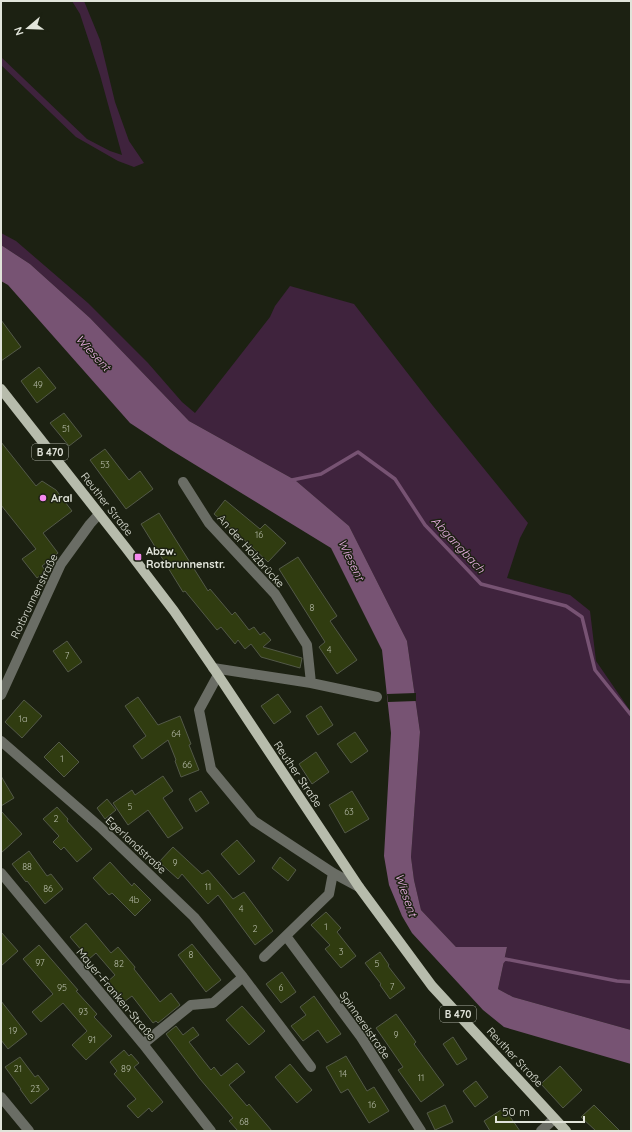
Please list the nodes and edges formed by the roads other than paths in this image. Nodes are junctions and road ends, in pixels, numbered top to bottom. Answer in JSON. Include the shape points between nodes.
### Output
{"nodes":[{"id":1,"x":1,"y":390,"type":"edge"},
{"id":2,"x":183,"y":482,"type":"dead end"},
{"id":3,"x":100,"y":514,"type":"junction"},
{"id":4,"x":215,"y":672,"type":"junction"},
{"id":5,"x":311,"y":682,"type":"junction"},
{"id":6,"x":1,"y":695,"type":"edge"},
{"id":7,"x":377,"y":697,"type":"dead end"},
{"id":8,"x":1,"y":741,"type":"edge"},
{"id":9,"x":333,"y":873,"type":"junction"},
{"id":10,"x":1,"y":874,"type":"edge"},
{"id":11,"x":359,"y":887,"type":"junction"},
{"id":12,"x":286,"y":936,"type":"junction"},
{"id":13,"x":264,"y":957,"type":"dead end"},
{"id":14,"x":243,"y":977,"type":"junction"},
{"id":15,"x":143,"y":1044,"type":"junction"},
{"id":16,"x":312,"y":1067,"type":"dead end"},
{"id":17,"x":1,"y":1097,"type":"edge"},
{"id":18,"x":554,"y":1119,"type":"junction"},
{"id":19,"x":29,"y":1131,"type":"edge"},
{"id":20,"x":211,"y":1131,"type":"edge"},
{"id":21,"x":421,"y":1131,"type":"edge"},
{"id":22,"x":540,"y":1131,"type":"edge"},
{"id":23,"x":566,"y":1131,"type":"edge"}],
"edges":[{"from":1,"to":3,"type":"main road","name":"Reuther Straße","number":"B 470"},
{"from":2,"to":5,"type":"street","name":"An der Holzbrücke","via":[[209,523],[275,594],[307,645]]},
{"from":3,"to":4,"type":"main road","name":"Reuther Straße","number":"B 470","via":[[174,612]]},
{"from":3,"to":6,"type":"street","name":"Rotbrunnenstraße","via":[[61,564]]},
{"from":4,"to":5,"type":"street"},
{"from":4,"to":9,"type":"street","name":"Reuther Straße","via":[[199,710],[211,769],[254,822]]},
{"from":4,"to":11,"type":"main road","name":"Reuther Straße","number":"B 470"},
{"from":5,"to":7,"type":"street"},
{"from":8,"to":14,"type":"street","name":"Egerlandstraße","via":[[100,827],[194,916]]},
{"from":9,"to":11,"type":"street","name":"Reuther Straße"},
{"from":9,"to":12,"type":"street","via":[[329,894]]},
{"from":10,"to":15,"type":"street","name":"Mayer-Franken-Straße"},
{"from":11,"to":18,"type":"main road","name":"Reuther Straße","number":"B 470","via":[[432,986]]},
{"from":12,"to":13,"type":"street"},
{"from":12,"to":21,"type":"street","name":"Spinnereistraße","via":[[361,1037]]},
{"from":14,"to":15,"type":"street","via":[[213,1003],[191,1005]]},
{"from":14,"to":16,"type":"street","name":"Egerlandstraße"},
{"from":15,"to":20,"type":"street","name":"Mayer-Franken-Straße"},
{"from":17,"to":19,"type":"street"},
{"from":18,"to":22,"type":"street"},
{"from":18,"to":23,"type":"main road","name":"Reuther Straße","number":"B 470"}]}
